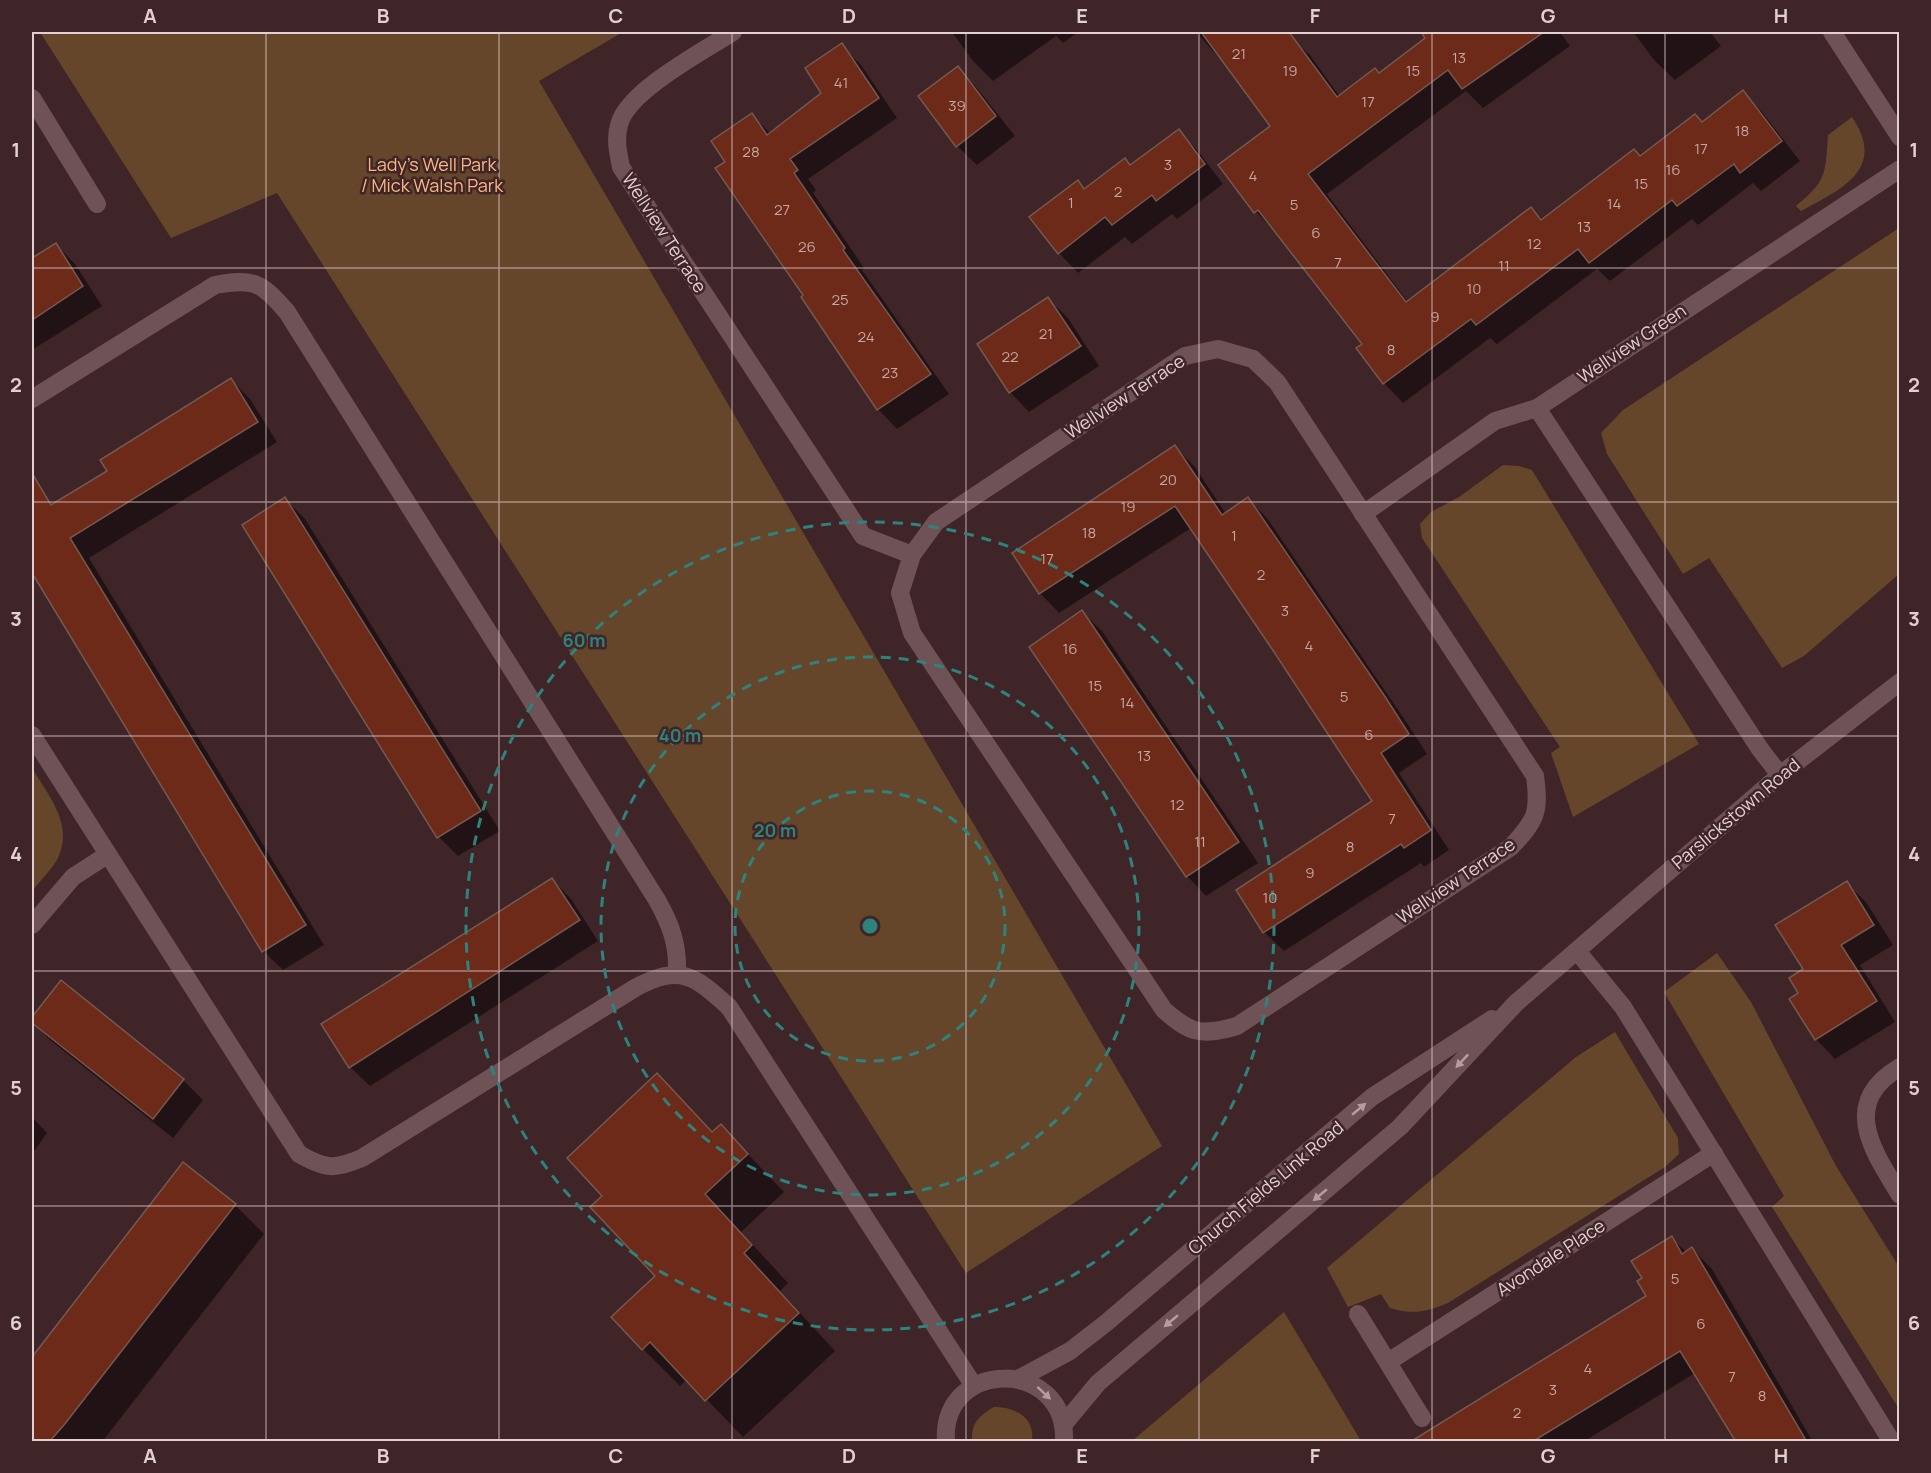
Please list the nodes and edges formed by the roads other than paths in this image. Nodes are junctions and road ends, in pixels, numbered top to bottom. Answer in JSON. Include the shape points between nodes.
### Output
{"nodes":[{"id":1,"x":733,"y":32,"type":"edge"},
{"id":2,"x":1832,"y":32,"type":"edge"},
{"id":3,"x":32,"y":98,"type":"edge"},
{"id":4,"x":1899,"y":137,"type":"edge"},
{"id":5,"x":1899,"y":169,"type":"edge"},
{"id":6,"x":97,"y":204,"type":"dead end"},
{"id":7,"x":32,"y":399,"type":"edge"},
{"id":8,"x":1537,"y":408,"type":"junction"},
{"id":9,"x":1363,"y":514,"type":"junction"},
{"id":10,"x":912,"y":555,"type":"junction"},
{"id":11,"x":1899,"y":682,"type":"edge"},
{"id":12,"x":32,"y":735,"type":"edge"},
{"id":13,"x":1780,"y":775,"type":"junction"},
{"id":14,"x":107,"y":855,"type":"junction"},
{"id":15,"x":32,"y":925,"type":"edge"},
{"id":16,"x":1576,"y":951,"type":"junction"},
{"id":17,"x":677,"y":973,"type":"junction"},
{"id":18,"x":1516,"y":1003,"type":"junction"},
{"id":19,"x":1899,"y":1067,"type":"edge"},
{"id":20,"x":1714,"y":1153,"type":"junction"},
{"id":21,"x":1899,"y":1195,"type":"edge"},
{"id":22,"x":1358,"y":1314,"type":"dead end"},
{"id":23,"x":1388,"y":1362,"type":"junction"},
{"id":24,"x":1020,"y":1378,"type":"junction"},
{"id":25,"x":974,"y":1386,"type":"junction"},
{"id":26,"x":1422,"y":1418,"type":"dead end"},
{"id":27,"x":1063,"y":1433,"type":"edge"},
{"id":28,"x":945,"y":1441,"type":"edge"},
{"id":29,"x":1892,"y":1442,"type":"edge"}],
"edges":[{"from":1,"to":10,"type":"street","name":"Wellview Terrace","via":[[630,105],[619,123],[616,142],[621,167],[863,536]]},
{"from":2,"to":4,"type":"street"},
{"from":3,"to":6,"type":"street"},
{"from":5,"to":8,"type":"street","name":"Wellview Green"},
{"from":7,"to":17,"type":"street","via":[[214,285],[243,280],[267,290],[286,312],[657,900],[672,927],[678,951]]},
{"from":8,"to":9,"type":"street","name":"Wellview Green","via":[[1495,422]]},
{"from":8,"to":13,"type":"street"},
{"from":9,"to":10,"type":"street","name":"Wellview Terrace","via":[[1277,382],[1252,359],[1218,349],[1185,356],[936,522]]},
{"from":9,"to":10,"type":"street","name":"Wellview Terrace","via":[[1535,776],[1539,803],[1530,826],[1511,847],[1237,1026],[1210,1033],[1184,1028],[1164,1010],[912,633],[900,593]]},
{"from":11,"to":13,"type":"street","name":"Parslickstown Road"},
{"from":12,"to":14,"type":"street"},
{"from":13,"to":16,"type":"street","name":"Parslickstown Road"},
{"from":14,"to":15,"type":"street","via":[[73,877]]},
{"from":14,"to":17,"type":"street","via":[[294,1147],[320,1166],[342,1167],[362,1158],[635,988],[654,978]]},
{"from":16,"to":18,"type":"street","name":"Church Fields Link Road"},
{"from":16,"to":20,"type":"street","via":[[1623,1007]]},
{"from":17,"to":25,"type":"street","via":[[697,981],[729,1007]]},
{"from":24,"to":18,"type":"street","name":"Church Fields Link Road","one_way":true,"via":[[1070,1351],[1106,1323],[1372,1097]]},
{"from":18,"to":27,"type":"street","name":"Church Fields Link Road","one_way":true,"via":[[1400,1127],[1098,1383]]},
{"from":19,"to":21,"type":"street","via":[[1875,1091],[1866,1108],[1866,1126],[1870,1146]]},
{"from":20,"to":23,"type":"street","name":"Avondale Place"},
{"from":20,"to":29,"type":"street"},
{"from":22,"to":23,"type":"street"},
{"from":23,"to":26,"type":"street"},
{"from":24,"to":25,"type":"street","via":[[1002,1377]]},
{"from":24,"to":27,"type":"street","one_way":true,"via":[[1037,1386],[1052,1400]]},
{"from":25,"to":28,"type":"street","via":[[955,1403],[947,1421]]}]}
